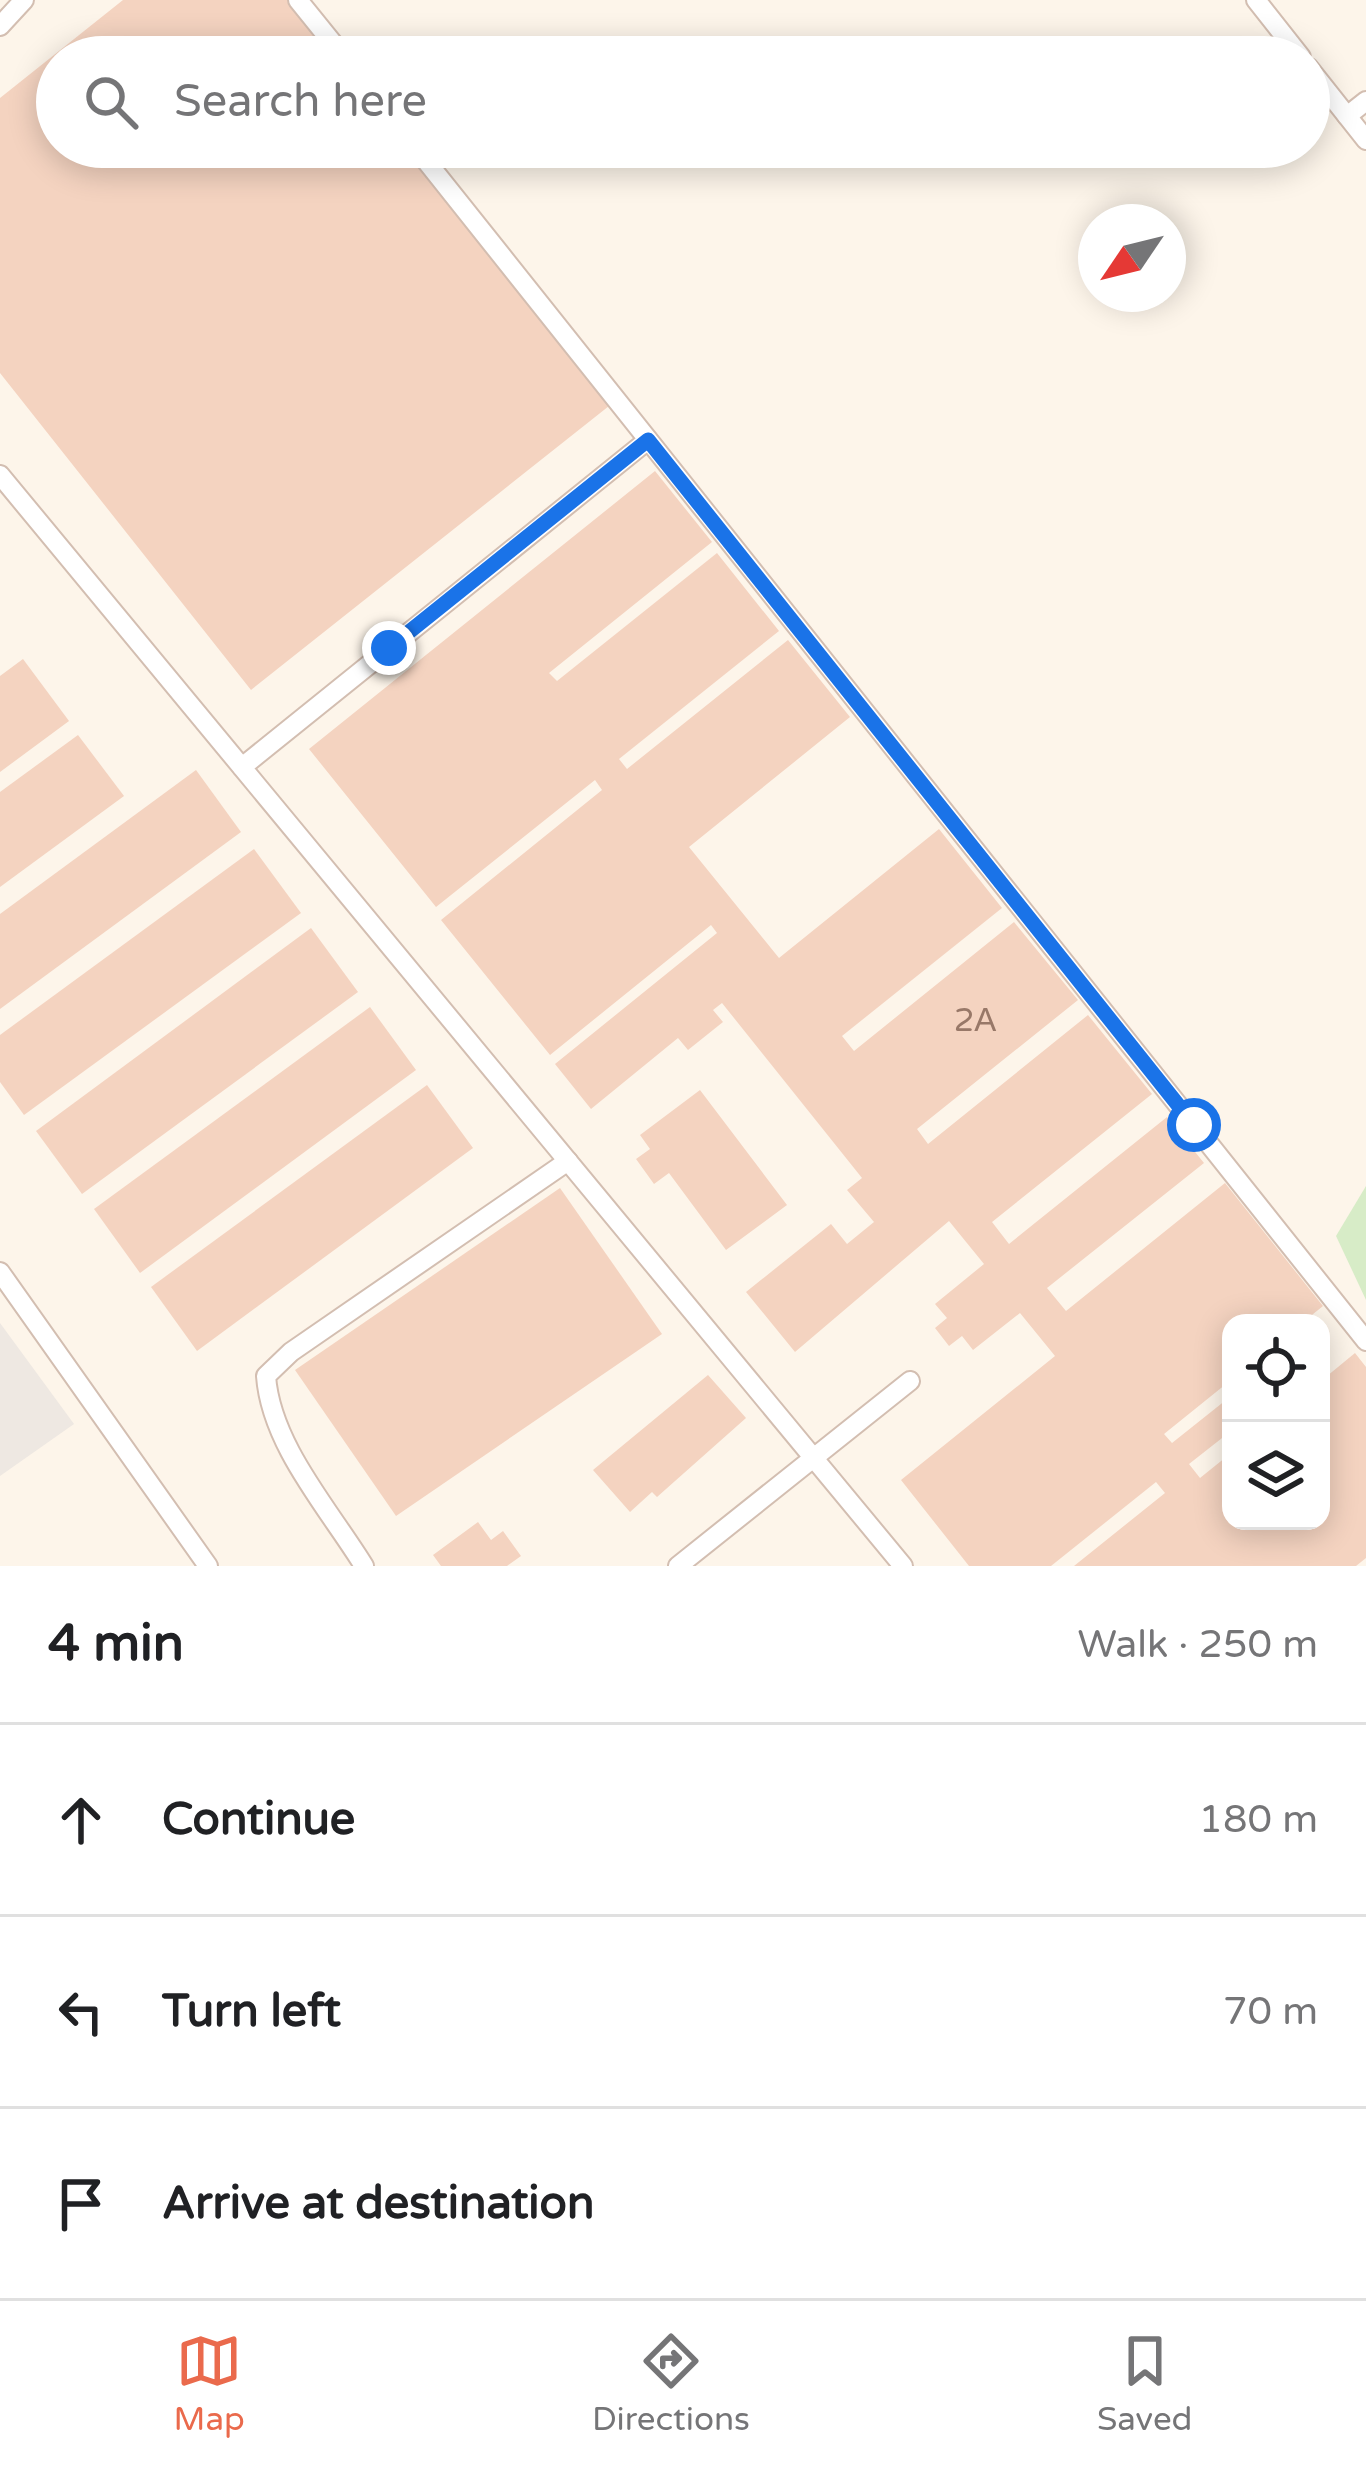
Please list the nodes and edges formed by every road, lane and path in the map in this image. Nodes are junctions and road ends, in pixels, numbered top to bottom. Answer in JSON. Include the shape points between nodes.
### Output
{"nodes":[{"id":1,"x":24,"y":0,"type":"edge"},
{"id":2,"x":298,"y":0,"type":"edge"},
{"id":3,"x":1256,"y":0,"type":"edge"},
{"id":4,"x":0,"y":26,"type":"edge"},
{"id":5,"x":327,"y":36,"type":"edge"},
{"id":6,"x":1284,"y":36,"type":"edge"},
{"id":7,"x":1330,"y":95,"type":"edge"},
{"id":8,"x":1366,"y":101,"type":"edge"},
{"id":9,"x":1347,"y":116,"type":"junction"},
{"id":10,"x":1366,"y":140,"type":"edge"},
{"id":11,"x":432,"y":168,"type":"edge"},
{"id":12,"x":648,"y":440,"type":"junction"},
{"id":13,"x":0,"y":475,"type":"edge"},
{"id":14,"x":242,"y":767,"type":"junction"},
{"id":15,"x":568,"y":1161,"type":"junction"},
{"id":16,"x":0,"y":1271,"type":"edge"},
{"id":17,"x":1366,"y":1341,"type":"edge"},
{"id":18,"x":910,"y":1381,"type":"dead end"},
{"id":19,"x":814,"y":1457,"type":"junction"},
{"id":20,"x":208,"y":1566,"type":"edge"},
{"id":21,"x":364,"y":1566,"type":"edge"},
{"id":22,"x":677,"y":1566,"type":"edge"},
{"id":23,"x":903,"y":1566,"type":"edge"}],
"edges":[{"from":1,"to":4,"type":"lane"},
{"from":2,"to":5,"type":"lane"},
{"from":3,"to":6,"type":"lane"},
{"from":7,"to":9,"type":"lane"},
{"from":8,"to":9,"type":"lane"},
{"from":9,"to":10,"type":"lane"},
{"from":11,"to":12,"type":"lane"},
{"from":12,"to":14,"type":"lane"},
{"from":12,"to":17,"type":"lane"},
{"from":13,"to":14,"type":"lane"},
{"from":14,"to":15,"type":"lane"},
{"from":15,"to":19,"type":"lane"},
{"from":15,"to":21,"type":"lane","via":[[266,1376],[287,1444]]},
{"from":16,"to":20,"type":"lane"},
{"from":18,"to":19,"type":"lane"},
{"from":19,"to":22,"type":"lane"},
{"from":19,"to":23,"type":"lane"}]}
